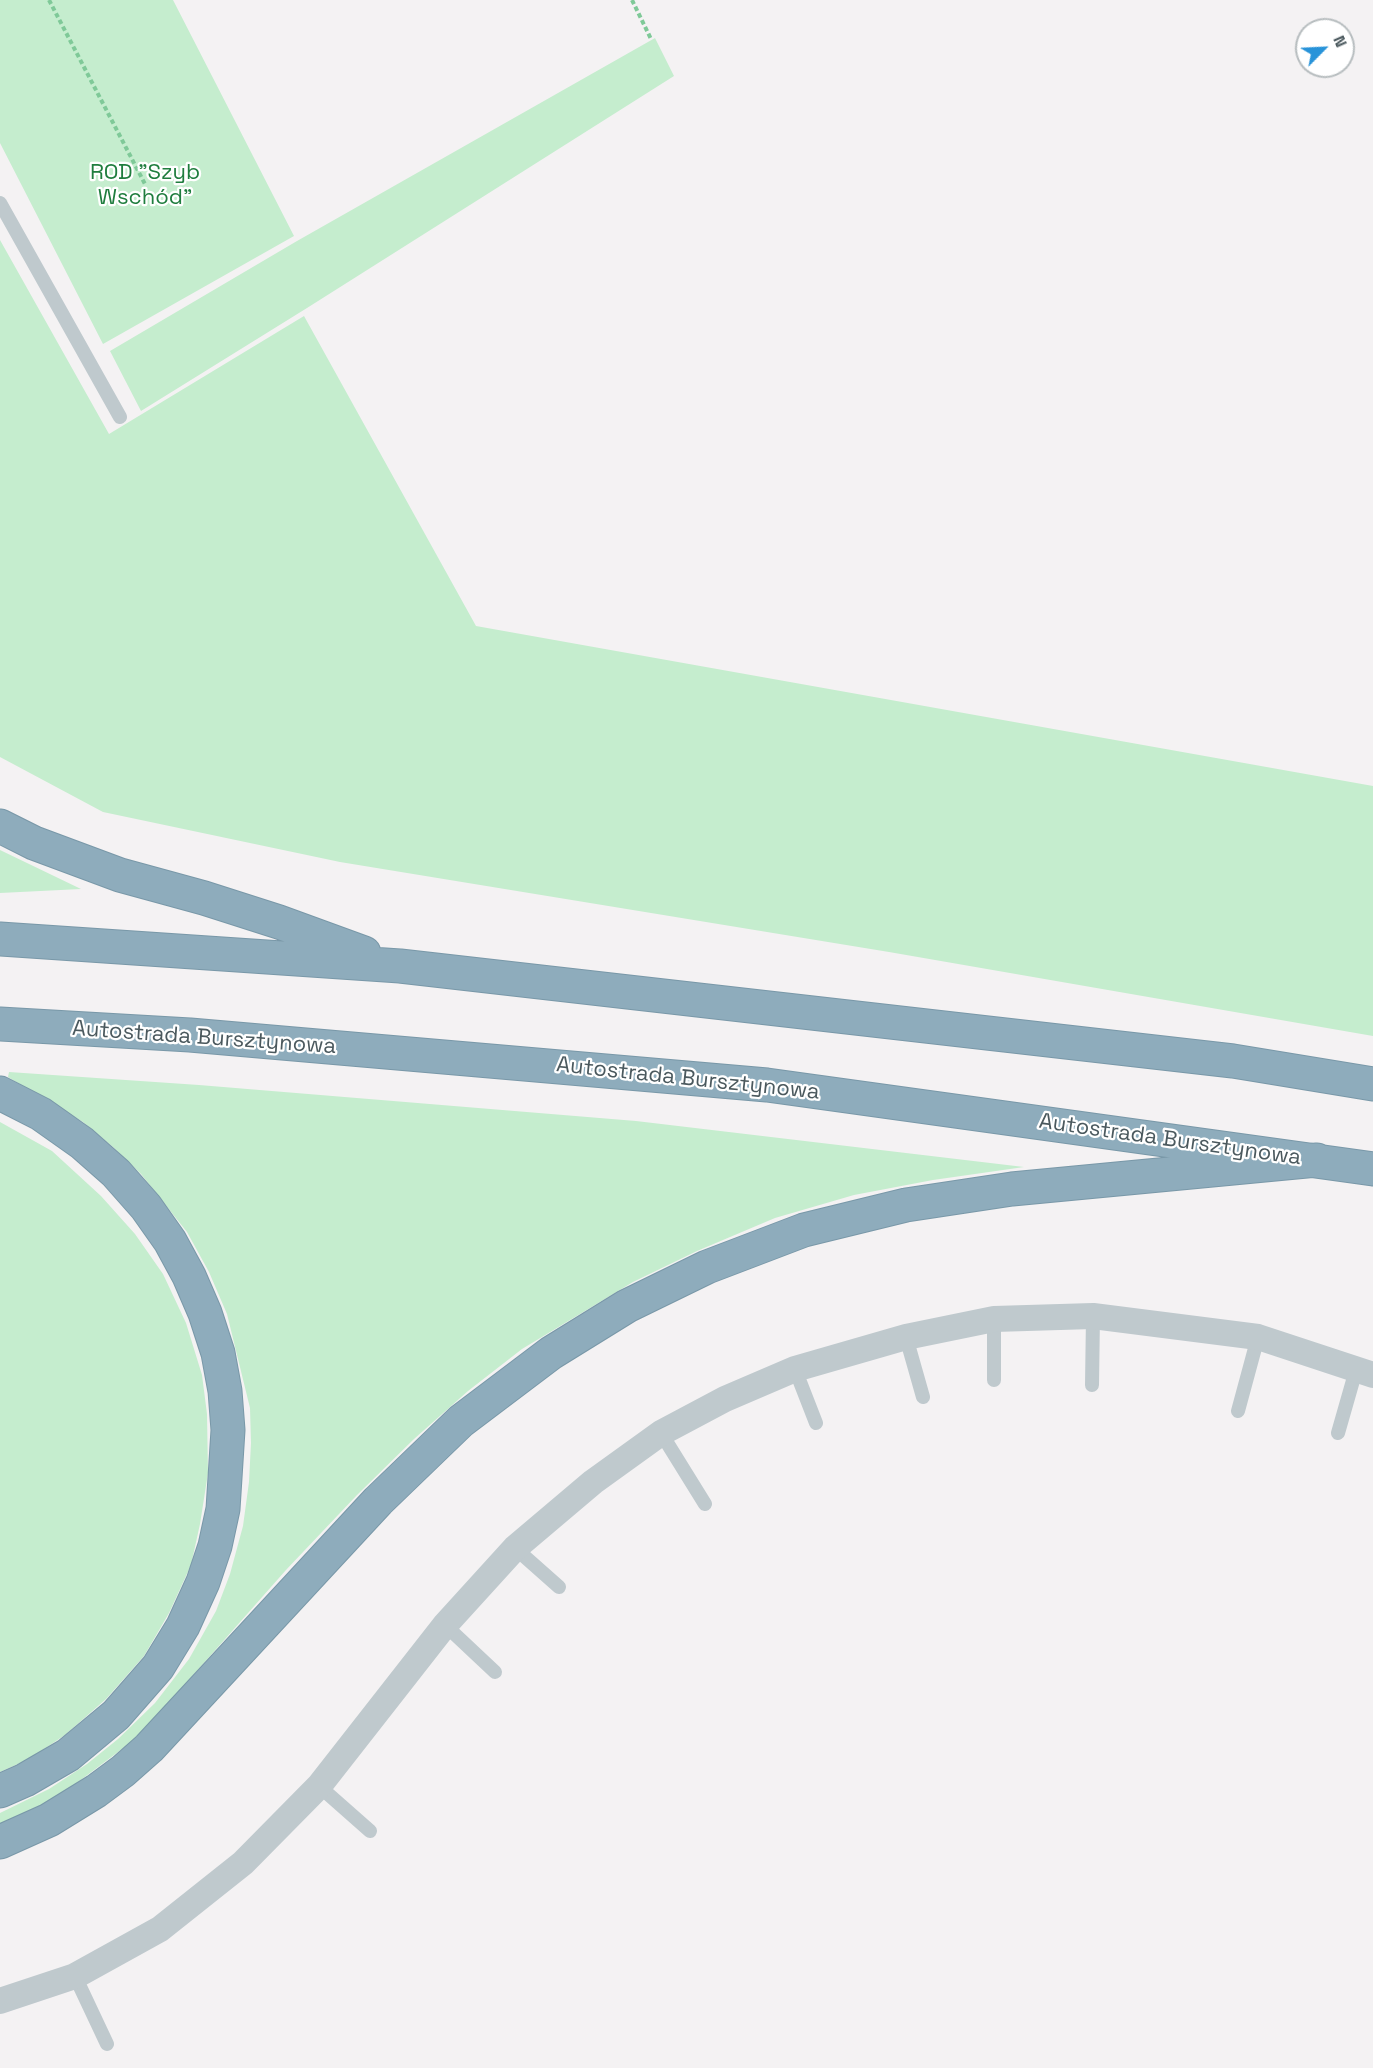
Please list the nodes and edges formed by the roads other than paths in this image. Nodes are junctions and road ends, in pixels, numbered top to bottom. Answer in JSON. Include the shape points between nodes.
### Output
{"nodes":[{"id":1,"x":0,"y":202,"type":"edge"},
{"id":2,"x":120,"y":417,"type":"dead end"},
{"id":3,"x":0,"y":826,"type":"edge"},
{"id":4,"x":0,"y":939,"type":"edge"},
{"id":5,"x":400,"y":966,"type":"junction"},
{"id":6,"x":0,"y":1024,"type":"edge"},
{"id":7,"x":1373,"y":1084,"type":"edge"},
{"id":8,"x":0,"y":1093,"type":"edge"},
{"id":9,"x":1317,"y":1160,"type":"junction"},
{"id":10,"x":1373,"y":1169,"type":"edge"},
{"id":11,"x":1093,"y":1316,"type":"junction"},
{"id":12,"x":994,"y":1319,"type":"junction"},
{"id":13,"x":906,"y":1337,"type":"junction"},
{"id":14,"x":1258,"y":1337,"type":"junction"},
{"id":15,"x":795,"y":1369,"type":"junction"},
{"id":16,"x":1365,"y":1373,"type":"edge"},
{"id":17,"x":994,"y":1380,"type":"dead end"},
{"id":18,"x":1092,"y":1385,"type":"dead end"},
{"id":19,"x":923,"y":1397,"type":"dead end"},
{"id":20,"x":1239,"y":1412,"type":"dead end"},
{"id":21,"x":816,"y":1423,"type":"dead end"},
{"id":22,"x":661,"y":1433,"type":"junction"},
{"id":23,"x":1338,"y":1433,"type":"dead end"},
{"id":24,"x":705,"y":1504,"type":"dead end"},
{"id":25,"x":515,"y":1548,"type":"junction"},
{"id":26,"x":559,"y":1587,"type":"dead end"},
{"id":27,"x":445,"y":1625,"type":"junction"},
{"id":28,"x":495,"y":1672,"type":"dead end"},
{"id":29,"x":318,"y":1786,"type":"junction"},
{"id":30,"x":0,"y":1791,"type":"edge"},
{"id":31,"x":370,"y":1831,"type":"dead end"},
{"id":32,"x":0,"y":1842,"type":"edge"},
{"id":33,"x":75,"y":1976,"type":"junction"},
{"id":34,"x":0,"y":2001,"type":"edge"},
{"id":35,"x":107,"y":2044,"type":"dead end"}],
"edges":[{"from":1,"to":2,"type":"lane"},
{"from":3,"to":5,"type":"highway","via":[[120,875],[279,922]]},
{"from":4,"to":5,"type":"highway"},
{"from":5,"to":7,"type":"highway","via":[[1233,1061]]},
{"from":6,"to":9,"type":"highway","name":"Autostrada Bursztynowa","via":[[190,1035],[767,1085]]},
{"from":8,"to":30,"type":"highway","via":[[41,1114],[82,1143],[123,1181],[170,1241],[206,1314],[218,1353],[228,1430],[223,1509],[215,1546],[183,1626],[158,1667],[116,1715],[68,1755]]},
{"from":9,"to":10,"type":"highway","name":"Autostrada Bursztynowa"},
{"from":9,"to":32,"type":"highway","via":[[1012,1189],[906,1205],[804,1230],[707,1267],[627,1306],[551,1353],[461,1421],[378,1500],[149,1748],[123,1771],[49,1820]]},
{"from":11,"to":12,"type":"street"},
{"from":11,"to":14,"type":"street"},
{"from":11,"to":18,"type":"lane"},
{"from":12,"to":13,"type":"street"},
{"from":12,"to":17,"type":"lane"},
{"from":13,"to":15,"type":"street"},
{"from":13,"to":19,"type":"lane"},
{"from":14,"to":16,"type":"street"},
{"from":14,"to":20,"type":"lane"},
{"from":15,"to":21,"type":"lane"},
{"from":15,"to":22,"type":"street","via":[[725,1399]]},
{"from":16,"to":23,"type":"lane"},
{"from":22,"to":24,"type":"lane"},
{"from":22,"to":25,"type":"street","via":[[593,1482]]},
{"from":25,"to":26,"type":"lane"},
{"from":25,"to":27,"type":"street"},
{"from":27,"to":28,"type":"lane"},
{"from":27,"to":29,"type":"street"},
{"from":29,"to":31,"type":"lane"},
{"from":29,"to":33,"type":"street","via":[[243,1863],[169,1922]]},
{"from":33,"to":34,"type":"street"},
{"from":33,"to":35,"type":"lane"}]}
